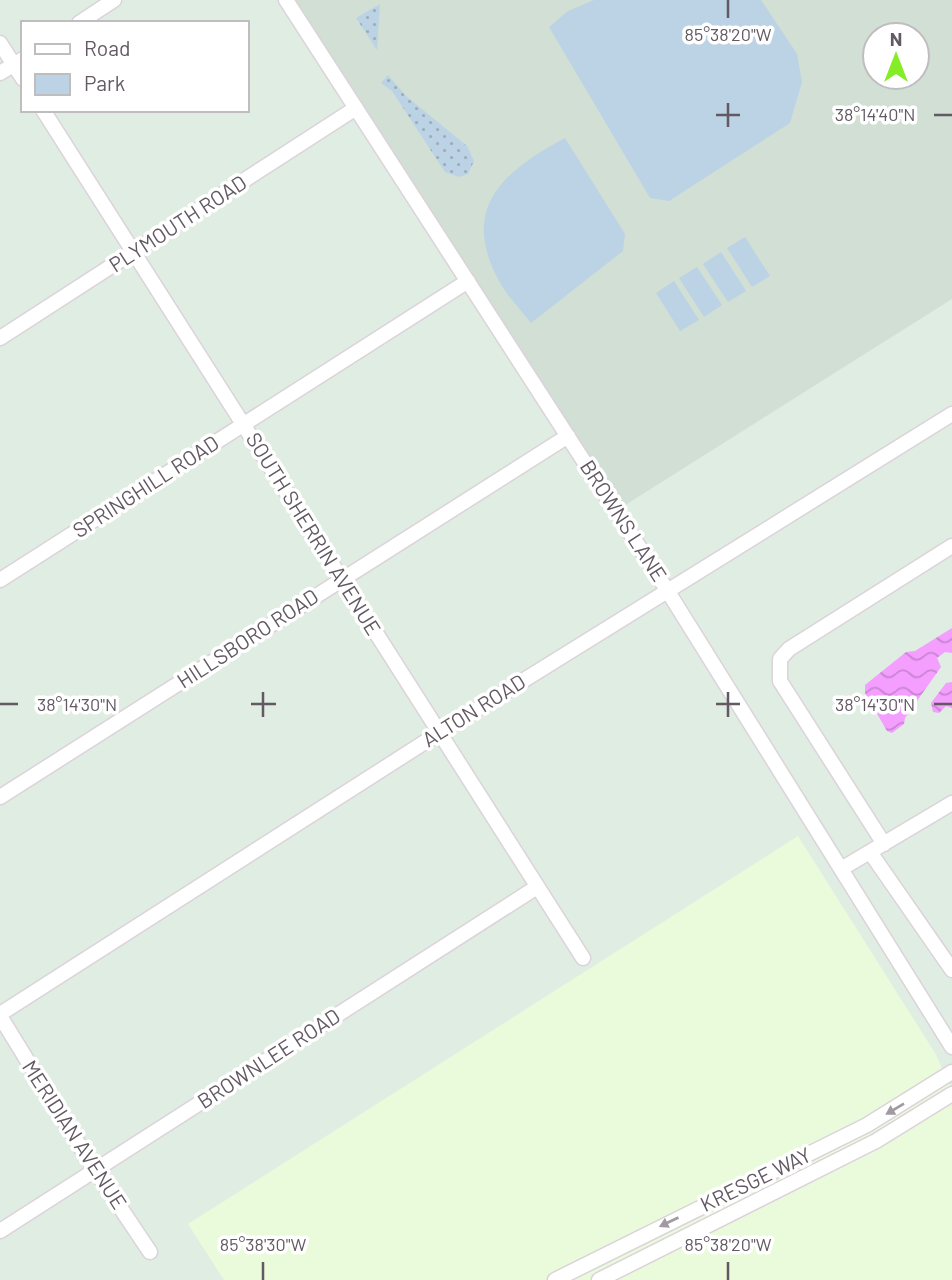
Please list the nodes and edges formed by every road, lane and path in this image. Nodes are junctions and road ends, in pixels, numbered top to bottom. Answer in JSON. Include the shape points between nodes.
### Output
{"nodes":[{"id":1,"x":114,"y":0,"type":"edge"},
{"id":2,"x":286,"y":0,"type":"edge"},
{"id":3,"x":82,"y":21,"type":"edge"},
{"id":4,"x":0,"y":43,"type":"edge"},
{"id":5,"x":18,"y":62,"type":"edge"},
{"id":6,"x":0,"y":73,"type":"edge"},
{"id":7,"x":356,"y":108,"type":"junction"},
{"id":8,"x":44,"y":112,"type":"edge"},
{"id":9,"x":133,"y":253,"type":"junction"},
{"id":10,"x":468,"y":281,"type":"junction"},
{"id":11,"x":0,"y":338,"type":"edge"},
{"id":12,"x":952,"y":414,"type":"edge"},
{"id":13,"x":244,"y":425,"type":"junction"},
{"id":14,"x":568,"y":436,"type":"junction"},
{"id":15,"x":952,"y":546,"type":"edge"},
{"id":16,"x":342,"y":579,"type":"junction"},
{"id":17,"x":0,"y":580,"type":"edge"},
{"id":18,"x":667,"y":590,"type":"junction"},
{"id":19,"x":439,"y":733,"type":"junction"},
{"id":20,"x":0,"y":797,"type":"edge"},
{"id":21,"x":952,"y":803,"type":"edge"},
{"id":22,"x":884,"y":844,"type":"junction"},
{"id":23,"x":870,"y":852,"type":"junction"},
{"id":24,"x":841,"y":869,"type":"junction"},
{"id":25,"x":537,"y":887,"type":"junction"},
{"id":26,"x":583,"y":958,"type":"dead end"},
{"id":27,"x":952,"y":970,"type":"edge"},
{"id":28,"x":0,"y":1015,"type":"edge"},
{"id":29,"x":952,"y":1047,"type":"edge"},
{"id":30,"x":952,"y":1072,"type":"edge"},
{"id":31,"x":952,"y":1094,"type":"edge"},
{"id":32,"x":95,"y":1170,"type":"junction"},
{"id":33,"x":0,"y":1231,"type":"edge"},
{"id":34,"x":150,"y":1252,"type":"dead end"},
{"id":35,"x":555,"y":1280,"type":"edge"},
{"id":36,"x":600,"y":1280,"type":"edge"}],
"edges":[{"from":1,"to":3,"type":"street"},
{"from":2,"to":7,"type":"street","name":"BROWNS LANE"},
{"from":4,"to":5,"type":"street"},
{"from":5,"to":6,"type":"street"},
{"from":7,"to":9,"type":"street","name":"PLYMOUTH ROAD"},
{"from":7,"to":10,"type":"street","name":"BROWNS LANE"},
{"from":8,"to":9,"type":"street","name":"SOUTH SHERRIN AVENUE"},
{"from":9,"to":11,"type":"street","name":"PLYMOUTH ROAD"},
{"from":9,"to":13,"type":"street","name":"SOUTH SHERRIN AVENUE"},
{"from":10,"to":13,"type":"street","name":"SPRINGHILL ROAD"},
{"from":10,"to":14,"type":"street","name":"BROWNS LANE"},
{"from":12,"to":18,"type":"street","name":"ALTON ROAD"},
{"from":13,"to":16,"type":"street","name":"SOUTH SHERRIN AVENUE"},
{"from":13,"to":17,"type":"street","name":"SPRINGHILL ROAD"},
{"from":14,"to":16,"type":"street","name":"HILLSBORO ROAD"},
{"from":14,"to":18,"type":"street","name":"BROWNS LANE"},
{"from":15,"to":22,"type":"street","via":[[780,659],[780,681]]},
{"from":16,"to":19,"type":"street","name":"SOUTH SHERRIN AVENUE"},
{"from":16,"to":20,"type":"street","name":"HILLSBORO ROAD"},
{"from":18,"to":19,"type":"street","name":"ALTON ROAD"},
{"from":18,"to":24,"type":"street","name":"BROWNS LANE"},
{"from":19,"to":25,"type":"street","name":"SOUTH SHERRIN AVENUE"},
{"from":19,"to":28,"type":"street","name":"ALTON ROAD"},
{"from":21,"to":22,"type":"street"},
{"from":22,"to":23,"type":"street"},
{"from":23,"to":24,"type":"street"},
{"from":23,"to":27,"type":"street"},
{"from":24,"to":29,"type":"street","name":"BROWNS LANE"},
{"from":25,"to":26,"type":"street","name":"SOUTH SHERRIN AVENUE"},
{"from":25,"to":32,"type":"street","name":"BROWNLEE ROAD"},
{"from":28,"to":32,"type":"street","name":"MERIDIAN AVENUE"},
{"from":30,"to":35,"type":"street","name":"KRESGE WAY","one_way":true,"via":[[867,1125]]},
{"from":31,"to":36,"type":"street","name":"KRESGE WAY","via":[[876,1141]]},
{"from":32,"to":33,"type":"street","name":"BROWNLEE ROAD"},
{"from":32,"to":34,"type":"street","name":"MERIDIAN AVENUE"}]}
